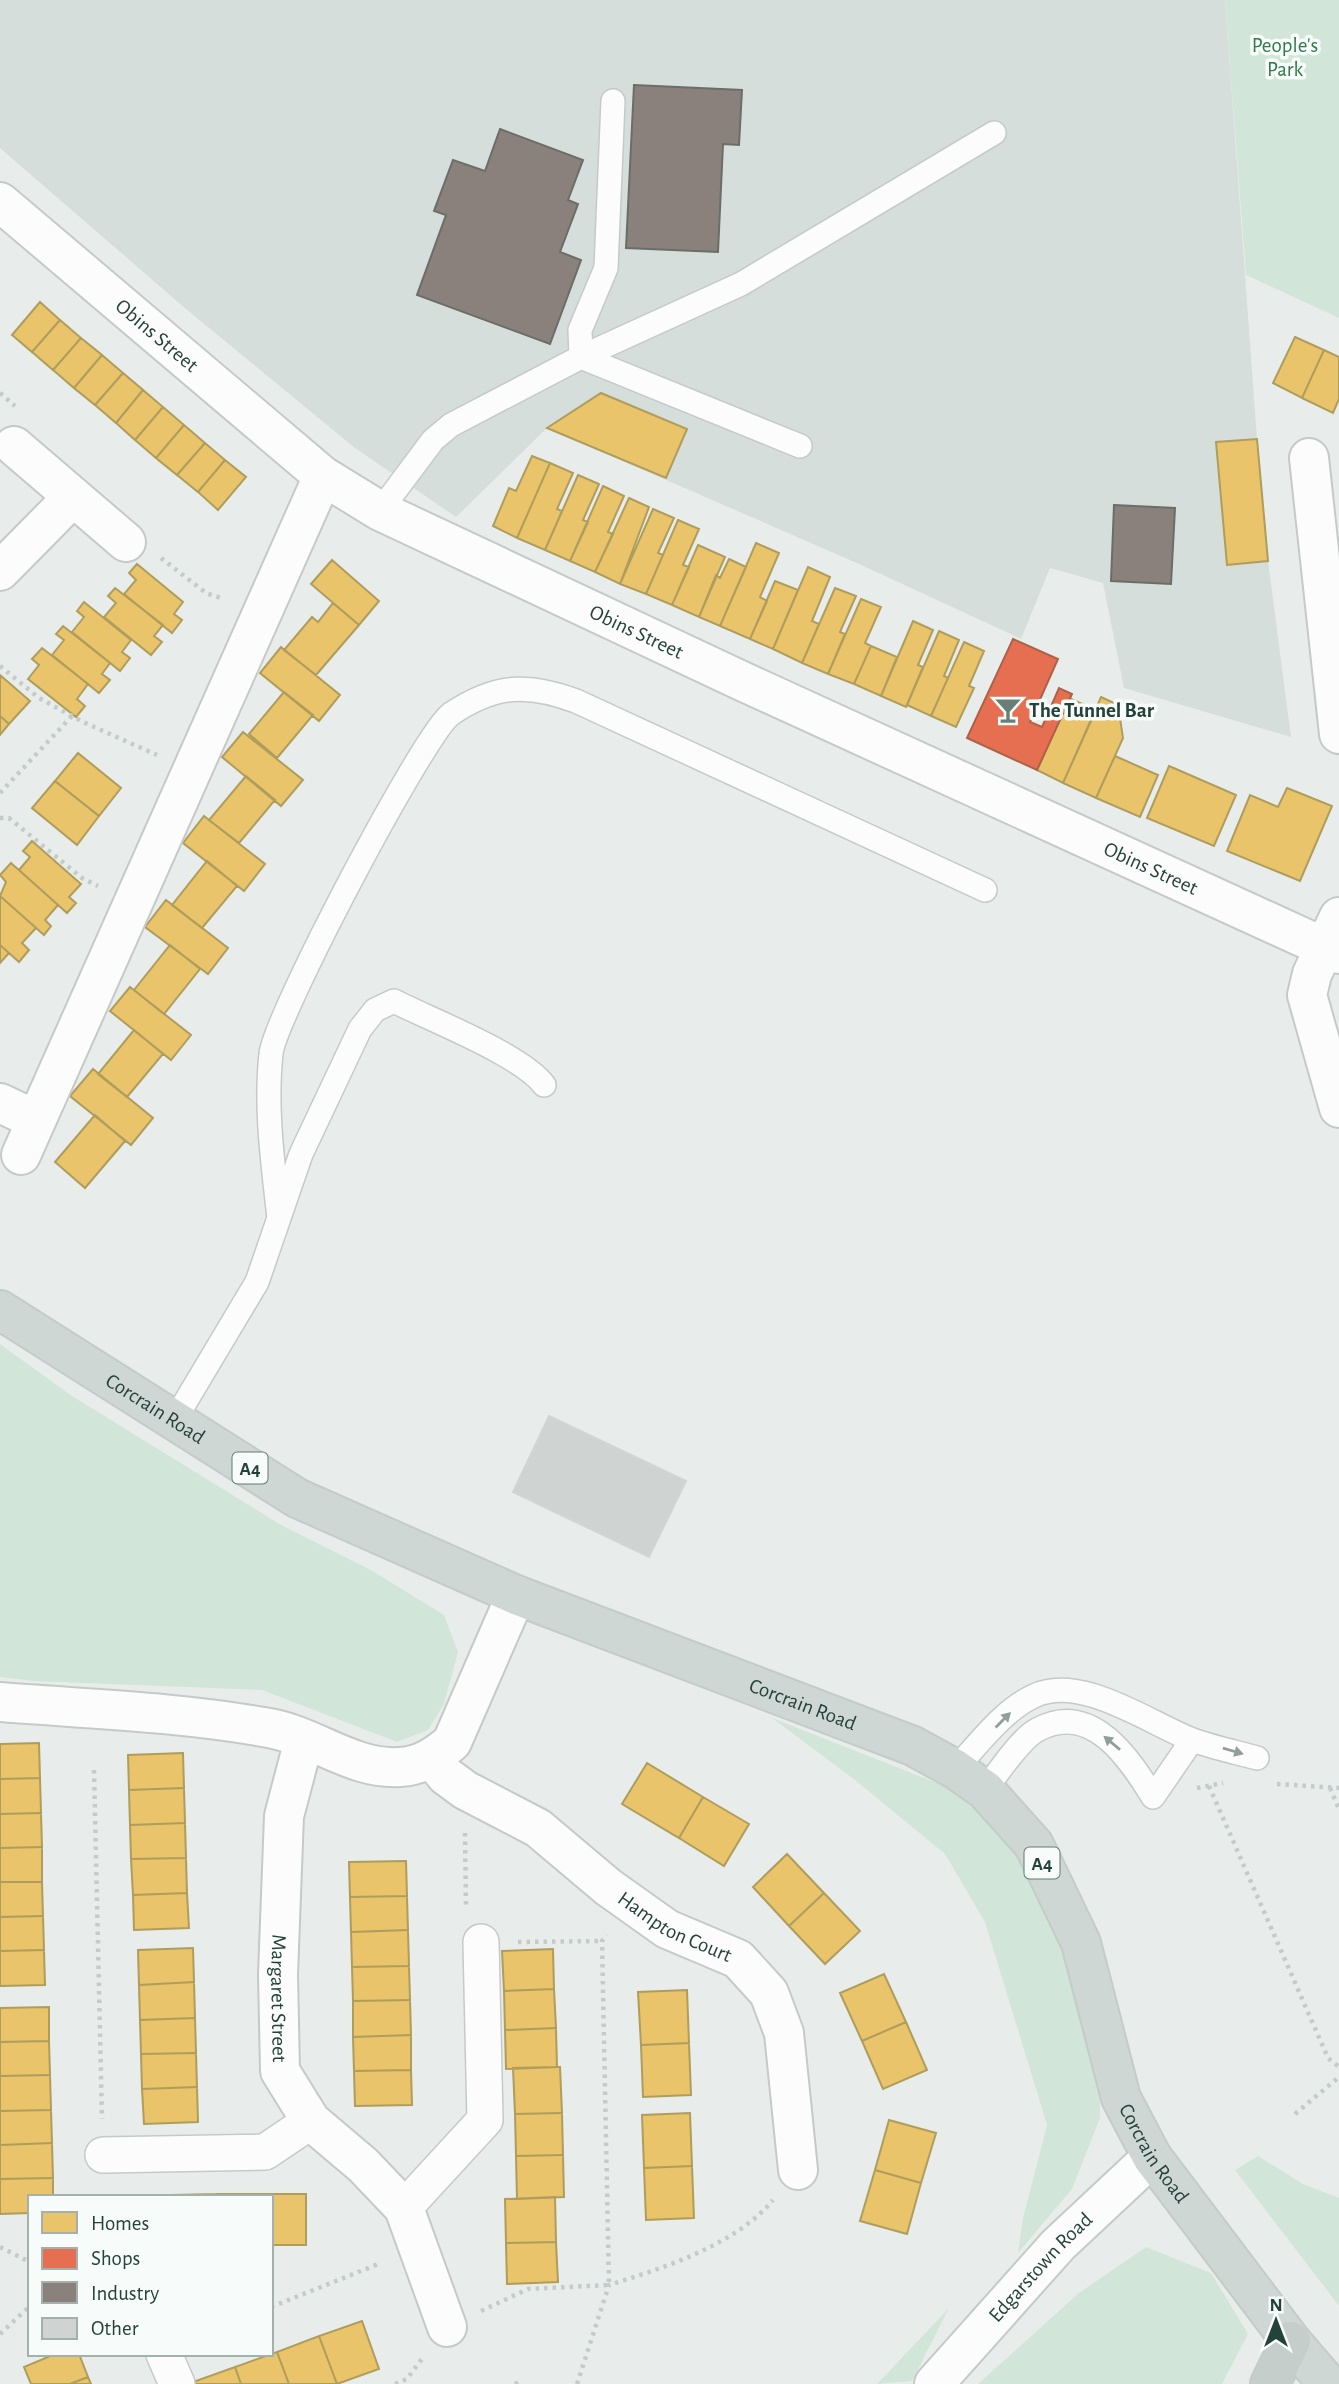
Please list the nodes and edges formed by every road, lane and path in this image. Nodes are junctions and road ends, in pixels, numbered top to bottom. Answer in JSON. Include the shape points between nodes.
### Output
{"nodes":[{"id":1,"x":613,"y":101,"type":"dead end"},
{"id":2,"x":995,"y":133,"type":"dead end"},
{"id":3,"x":4,"y":212,"type":"edge"},
{"id":4,"x":581,"y":357,"type":"junction"},
{"id":5,"x":13,"y":446,"type":"dead end"},
{"id":6,"x":800,"y":446,"type":"dead end"},
{"id":7,"x":1309,"y":458,"type":"dead end"},
{"id":8,"x":323,"y":476,"type":"junction"},
{"id":9,"x":73,"y":497,"type":"junction"},
{"id":10,"x":380,"y":511,"type":"junction"},
{"id":11,"x":126,"y":542,"type":"joint"},
{"id":12,"x":0,"y":571,"type":"edge"},
{"id":13,"x":262,"y":613,"type":"junction"},
{"id":14,"x":0,"y":666,"type":"edge"},
{"id":15,"x":72,"y":716,"type":"junction"},
{"id":16,"x":1339,"y":734,"type":"edge"},
{"id":17,"x":194,"y":771,"type":"junction"},
{"id":18,"x":0,"y":793,"type":"edge"},
{"id":19,"x":0,"y":818,"type":"edge"},
{"id":20,"x":985,"y":890,"type":"dead end"},
{"id":21,"x":134,"y":904,"type":"junction"},
{"id":22,"x":1334,"y":939,"type":"edge"},
{"id":23,"x":544,"y":1085,"type":"dead end"},
{"id":24,"x":0,"y":1103,"type":"edge"},
{"id":25,"x":1339,"y":1108,"type":"edge"},
{"id":26,"x":36,"y":1120,"type":"junction"},
{"id":27,"x":21,"y":1155,"type":"dead end"},
{"id":28,"x":279,"y":1218,"type":"junction"},
{"id":29,"x":0,"y":1310,"type":"edge"},
{"id":30,"x":174,"y":1421,"type":"junction"},
{"id":31,"x":516,"y":1595,"type":"junction"},
{"id":32,"x":0,"y":1702,"type":"edge"},
{"id":33,"x":304,"y":1740,"type":"junction"},
{"id":34,"x":1192,"y":1740,"type":"junction"},
{"id":35,"x":1257,"y":1758,"type":"dead end"},
{"id":36,"x":432,"y":1759,"type":"junction"},
{"id":37,"x":94,"y":1770,"type":"dead end"},
{"id":38,"x":970,"y":1780,"type":"junction"},
{"id":39,"x":1209,"y":1786,"type":"dead end"},
{"id":40,"x":1330,"y":1788,"type":"dead end"},
{"id":41,"x":465,"y":1790,"type":"junction"},
{"id":42,"x":1339,"y":1809,"type":"edge"},
{"id":43,"x":630,"y":1903,"type":"junction"},
{"id":44,"x":602,"y":1941,"type":"junction"},
{"id":45,"x":481,"y":1942,"type":"junction"},
{"id":46,"x":1339,"y":2067,"type":"edge"},
{"id":47,"x":1339,"y":2077,"type":"edge"},
{"id":48,"x":1295,"y":2114,"type":"dead end"},
{"id":49,"x":311,"y":2121,"type":"junction"},
{"id":50,"x":103,"y":2155,"type":"joint"},
{"id":51,"x":1152,"y":2157,"type":"junction"},
{"id":52,"x":798,"y":2170,"type":"joint"},
{"id":53,"x":404,"y":2208,"type":"junction"},
{"id":54,"x":0,"y":2247,"type":"edge"},
{"id":55,"x":417,"y":2248,"type":"junction"},
{"id":56,"x":28,"y":2261,"type":"edge"},
{"id":57,"x":609,"y":2285,"type":"junction"},
{"id":58,"x":273,"y":2306,"type":"edge"},
{"id":59,"x":28,"y":2308,"type":"edge"},
{"id":60,"x":447,"y":2327,"type":"joint"},
{"id":61,"x":0,"y":2334,"type":"edge"},
{"id":62,"x":1291,"y":2341,"type":"junction"},
{"id":63,"x":165,"y":2356,"type":"edge"},
{"id":64,"x":521,"y":2381,"type":"dead end"},
{"id":65,"x":177,"y":2384,"type":"edge"},
{"id":66,"x":514,"y":2384,"type":"edge"},
{"id":67,"x":577,"y":2384,"type":"edge"},
{"id":68,"x":934,"y":2384,"type":"edge"},
{"id":69,"x":1270,"y":2384,"type":"edge"},
{"id":70,"x":1328,"y":2384,"type":"edge"}],
"edges":[{"from":1,"to":4,"type":"lane","via":[[606,268],[580,330]]},
{"from":2,"to":4,"type":"lane","via":[[741,284]]},
{"from":3,"to":8,"type":"street","name":"Obins Street"},
{"from":4,"to":6,"type":"lane"},
{"from":4,"to":10,"type":"lane","via":[[451,425],[433,440]]},
{"from":5,"to":9,"type":"street"},
{"from":7,"to":16,"type":"street"},
{"from":8,"to":10,"type":"street","name":"Obins Street"},
{"from":8,"to":13,"type":"street"},
{"from":9,"to":11,"type":"street"},
{"from":9,"to":12,"type":"street"},
{"from":10,"to":22,"type":"street","name":"Obins Street","via":[[732,677]]},
{"from":11,"to":13,"type":"path","via":[[148,548],[206,593]]},
{"from":13,"to":17,"type":"street"},
{"from":14,"to":15,"type":"path","via":[[39,698]]},
{"from":15,"to":17,"type":"path"},
{"from":15,"to":18,"type":"path"},
{"from":17,"to":21,"type":"street"},
{"from":19,"to":21,"type":"path","via":[[9,818],[82,878]]},
{"from":20,"to":28,"type":"lane","via":[[576,701],[543,689],[512,689],[480,698],[448,716],[423,751],[362,859],[271,1051],[270,1129]]},
{"from":21,"to":26,"type":"street"},
{"from":22,"to":25,"type":"street","via":[[1312,974],[1307,995]]},
{"from":23,"to":28,"type":"lane","via":[[535,1072],[516,1060],[394,1002],[375,1010],[360,1029],[301,1154]]},
{"from":24,"to":26,"type":"street"},
{"from":26,"to":27,"type":"street"},
{"from":28,"to":30,"type":"lane","via":[[257,1282]]},
{"from":29,"to":30,"type":"main road","name":"Corcrain Road","number":"A4"},
{"from":30,"to":31,"type":"main road","name":"Corcrain Road","number":"A4","via":[[297,1498]]},
{"from":31,"to":36,"type":"street","via":[[452,1742]]},
{"from":31,"to":38,"type":"main road","name":"Corcrain Road","number":"A4","via":[[913,1746]]},
{"from":32,"to":33,"type":"street","via":[[140,1710],[273,1728]]},
{"from":33,"to":36,"type":"street","via":[[365,1765],[401,1768]]},
{"from":33,"to":49,"type":"street","name":"Margaret Street","via":[[284,1816],[278,1974],[280,2071]]},
{"from":34,"to":35,"type":"lane","one_way":true},
{"from":38,"to":34,"type":"lane","one_way":true,"via":[[1017,1706],[1057,1689],[1088,1692]]},
{"from":34,"to":38,"type":"lane","one_way":true,"via":[[1153,1797],[1112,1740],[1088,1725],[1061,1721],[1035,1730]]},
{"from":36,"to":41,"type":"street","name":"Hampton Court"},
{"from":37,"to":50,"type":"path"},
{"from":38,"to":51,"type":"main road","name":"Corcrain Road","number":"A4","via":[[1034,1845],[1081,1943],[1121,2098]]},
{"from":39,"to":46,"type":"path","via":[[1328,2057]]},
{"from":40,"to":42,"type":"path"},
{"from":41,"to":43,"type":"street","name":"Hampton Court","via":[[537,1828]]},
{"from":41,"to":45,"type":"path","via":[[466,1942]]},
{"from":43,"to":44,"type":"path"},
{"from":43,"to":52,"type":"street","name":"Hampton Court","via":[[667,1929],[738,1959],[769,1993],[784,2032]]},
{"from":44,"to":45,"type":"path"},
{"from":44,"to":57,"type":"path"},
{"from":45,"to":53,"type":"street","via":[[485,2120]]},
{"from":47,"to":48,"type":"path"},
{"from":49,"to":50,"type":"street","via":[[265,2152]]},
{"from":49,"to":53,"type":"street","name":"Margaret Street"},
{"from":51,"to":62,"type":"main road","name":"Corcrain Road","number":"A4"},
{"from":51,"to":68,"type":"street","name":"Edgarstown Road","via":[[1058,2245]]},
{"from":52,"to":57,"type":"path","via":[[759,2217],[679,2262]]},
{"from":53,"to":55,"type":"street","name":"Margaret Street"},
{"from":54,"to":56,"type":"path"},
{"from":55,"to":58,"type":"path"},
{"from":55,"to":60,"type":"street","name":"Margaret Street"},
{"from":57,"to":60,"type":"path","via":[[528,2289]]},
{"from":57,"to":67,"type":"path"},
{"from":59,"to":61,"type":"path"},
{"from":62,"to":69,"type":"highway"},
{"from":62,"to":70,"type":"main road","name":"Corcrain Road","number":"A4"},
{"from":63,"to":65,"type":"street"},
{"from":64,"to":66,"type":"path"}]}
